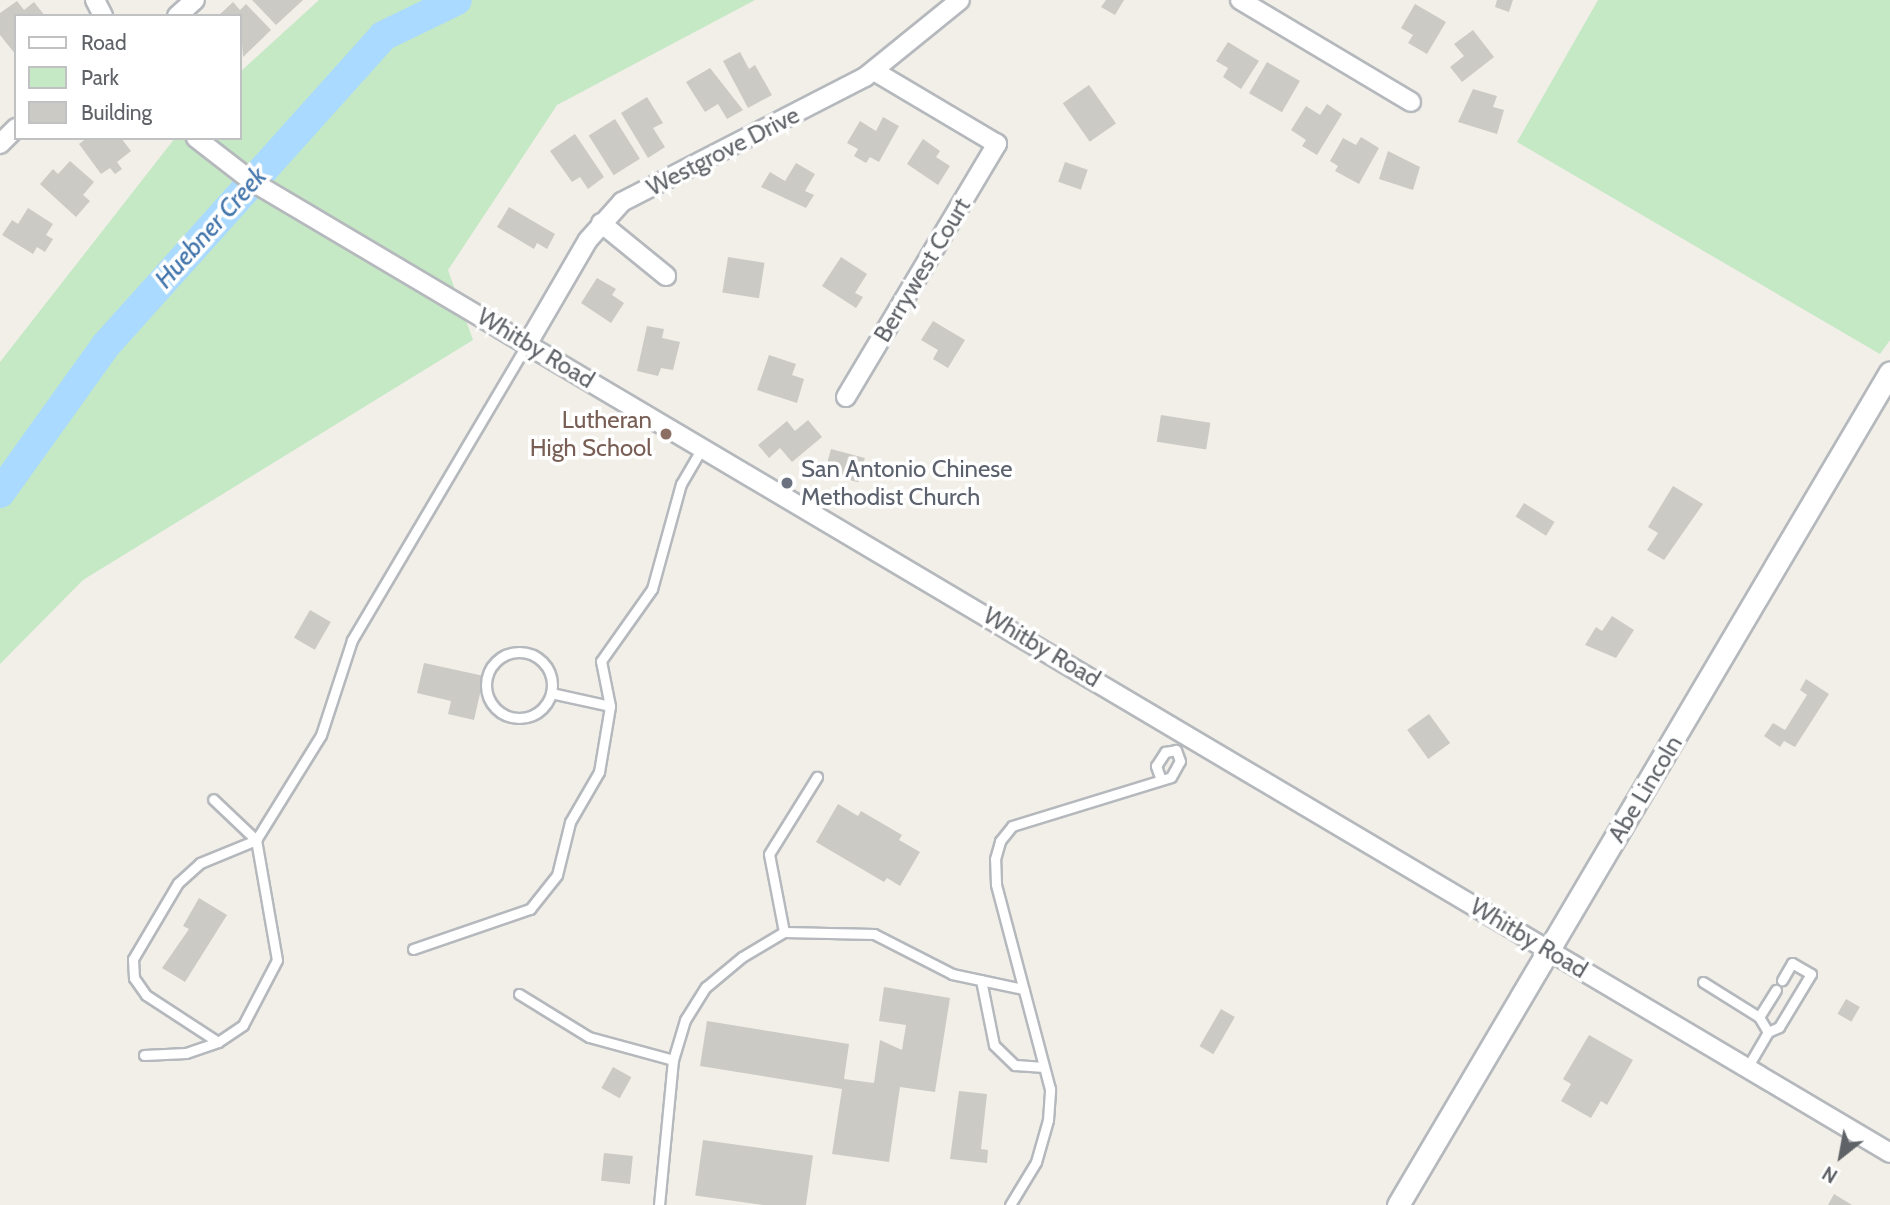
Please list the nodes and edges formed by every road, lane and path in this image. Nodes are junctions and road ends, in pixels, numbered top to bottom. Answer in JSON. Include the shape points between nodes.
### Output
{"nodes":[{"id":1,"x":195,"y":0,"type":"edge"},
{"id":2,"x":960,"y":0,"type":"edge"},
{"id":3,"x":1240,"y":0,"type":"edge"},
{"id":4,"x":179,"y":14,"type":"edge"},
{"id":5,"x":874,"y":71,"type":"junction"},
{"id":6,"x":1411,"y":102,"type":"dead end"},
{"id":7,"x":14,"y":130,"type":"edge"},
{"id":8,"x":198,"y":140,"type":"edge"},
{"id":9,"x":0,"y":144,"type":"edge"},
{"id":10,"x":601,"y":223,"type":"junction"},
{"id":11,"x":666,"y":276,"type":"dead end"},
{"id":12,"x":528,"y":343,"type":"junction"},
{"id":13,"x":1890,"y":372,"type":"edge"},
{"id":14,"x":846,"y":397,"type":"dead end"},
{"id":15,"x":703,"y":447,"type":"junction"},
{"id":16,"x":551,"y":693,"type":"junction"},
{"id":17,"x":610,"y":706,"type":"junction"},
{"id":18,"x":1187,"y":733,"type":"junction"},
{"id":19,"x":1176,"y":750,"type":"junction"},
{"id":20,"x":817,"y":777,"type":"dead end"},
{"id":21,"x":1160,"y":777,"type":"junction"},
{"id":22,"x":213,"y":799,"type":"dead end"},
{"id":23,"x":256,"y":841,"type":"junction"},
{"id":24,"x":784,"y":932,"type":"junction"},
{"id":25,"x":413,"y":949,"type":"dead end"},
{"id":26,"x":1549,"y":950,"type":"junction"},
{"id":27,"x":981,"y":980,"type":"junction"},
{"id":28,"x":1782,"y":980,"type":"dead end"},
{"id":29,"x":1703,"y":982,"type":"dead end"},
{"id":30,"x":1023,"y":989,"type":"junction"},
{"id":31,"x":1776,"y":990,"type":"dead end"},
{"id":32,"x":519,"y":995,"type":"dead end"},
{"id":33,"x":1759,"y":1017,"type":"junction"},
{"id":34,"x":1768,"y":1032,"type":"junction"},
{"id":35,"x":218,"y":1042,"type":"junction"},
{"id":36,"x":144,"y":1055,"type":"dead end"},
{"id":37,"x":673,"y":1060,"type":"junction"},
{"id":38,"x":1044,"y":1067,"type":"junction"},
{"id":39,"x":1747,"y":1068,"type":"junction"},
{"id":40,"x":1890,"y":1153,"type":"edge"},
{"id":41,"x":659,"y":1205,"type":"edge"},
{"id":42,"x":1010,"y":1205,"type":"edge"},
{"id":43,"x":1398,"y":1205,"type":"edge"}],
"edges":[{"from":1,"to":4,"type":"street"},
{"from":2,"to":5,"type":"street","name":"Westgrove Drive"},
{"from":3,"to":6,"type":"street"},
{"from":5,"to":10,"type":"street","name":"Westgrove Drive","via":[[622,202]]},
{"from":5,"to":14,"type":"street","name":"Berrywest Court","via":[[997,144]]},
{"from":7,"to":9,"type":"street"},
{"from":8,"to":12,"type":"street","name":"Whitby Road","via":[[253,181]]},
{"from":10,"to":11,"type":"street"},
{"from":10,"to":12,"type":"street","name":"Westgrove Drive"},
{"from":12,"to":15,"type":"street","name":"Whitby Road"},
{"from":12,"to":23,"type":"lane","via":[[352,640],[321,735]]},
{"from":13,"to":26,"type":"street","name":"Abe Lincoln"},
{"from":15,"to":17,"type":"lane","via":[[681,484],[652,589],[601,661]]},
{"from":15,"to":18,"type":"street","name":"Whitby Road"},
{"from":16,"to":16,"type":"lane","via":[[549,671],[533,655],[522,652],[501,657],[488,674],[493,705],[510,716],[540,711]]},
{"from":16,"to":17,"type":"lane"},
{"from":17,"to":25,"type":"lane","via":[[599,772],[570,822],[556,875],[530,909]]},
{"from":18,"to":19,"type":"lane"},
{"from":18,"to":26,"type":"street","name":"Whitby Road"},
{"from":19,"to":21,"type":"lane","via":[[1165,752],[1156,766]]},
{"from":19,"to":21,"type":"lane","via":[[1180,761],[1176,769],[1171,776]]},
{"from":20,"to":24,"type":"lane","via":[[769,853]]},
{"from":21,"to":30,"type":"lane","via":[[1012,826],[1000,841],[996,884]]},
{"from":22,"to":23,"type":"lane"},
{"from":23,"to":35,"type":"lane","via":[[277,960],[243,1025]]},
{"from":23,"to":35,"type":"lane","via":[[200,863],[178,883],[133,959],[134,978],[146,995]]},
{"from":24,"to":27,"type":"lane","via":[[874,934],[952,974]]},
{"from":24,"to":37,"type":"lane","via":[[742,957],[706,987],[685,1020]]},
{"from":26,"to":39,"type":"street","name":"Whitby Road"},
{"from":26,"to":43,"type":"street","name":"Abe Lincoln"},
{"from":27,"to":30,"type":"lane"},
{"from":27,"to":38,"type":"lane","via":[[994,1045],[1015,1065]]},
{"from":28,"to":34,"type":"lane","via":[[1793,963],[1811,974],[1779,1027]]},
{"from":29,"to":33,"type":"lane"},
{"from":30,"to":38,"type":"lane"},
{"from":31,"to":33,"type":"lane"},
{"from":32,"to":37,"type":"lane","via":[[589,1037]]},
{"from":33,"to":34,"type":"lane"},
{"from":34,"to":39,"type":"lane"},
{"from":35,"to":36,"type":"lane","via":[[187,1053]]},
{"from":37,"to":41,"type":"lane"},
{"from":38,"to":42,"type":"lane","via":[[1048,1120],[1036,1162]]},
{"from":39,"to":40,"type":"street","name":"Whitby Road"}]}
